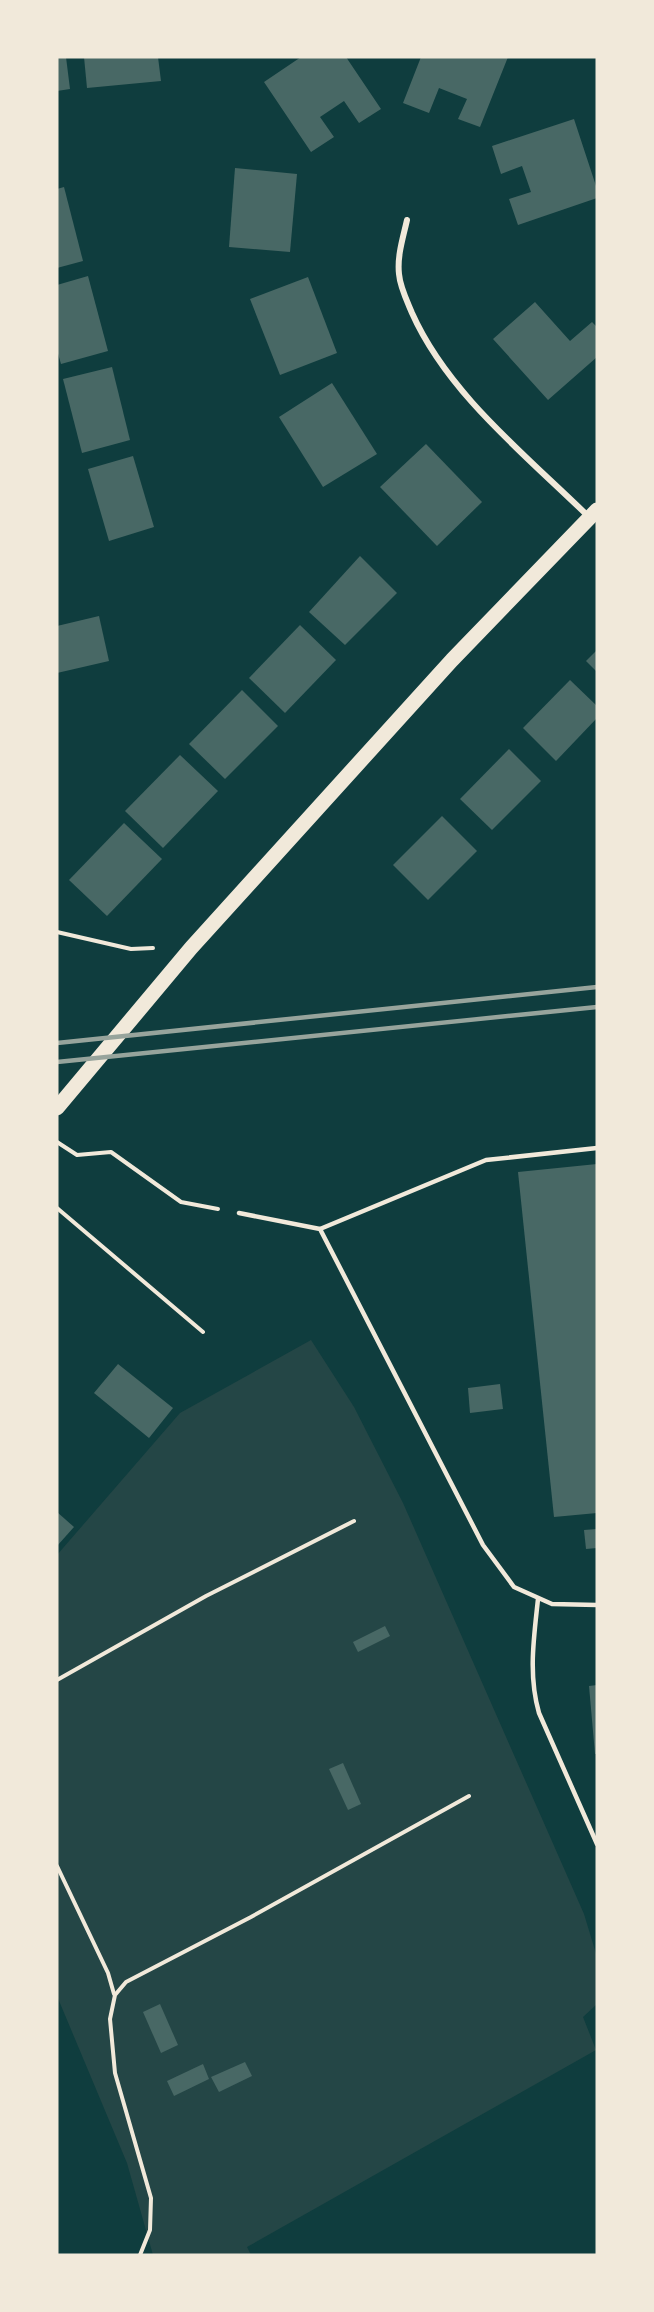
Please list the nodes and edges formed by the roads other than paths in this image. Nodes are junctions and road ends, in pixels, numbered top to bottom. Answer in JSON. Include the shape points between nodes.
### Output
{"nodes":[{"id":1,"x":407,"y":220,"type":"dead end"},
{"id":2,"x":593,"y":514,"type":"edge"},
{"id":3,"x":57,"y":1108,"type":"edge"},
{"id":4,"x":597,"y":1148,"type":"edge"},
{"id":5,"x":239,"y":1213,"type":"road end"},
{"id":6,"x":320,"y":1229,"type":"junction"},
{"id":7,"x":538,"y":1599,"type":"junction"},
{"id":8,"x":597,"y":1605,"type":"edge"},
{"id":9,"x":597,"y":1844,"type":"edge"}],
"edges":[{"from":1,"to":2,"type":"street","via":[[398,260],[399,277],[430,349],[473,404]]},
{"from":2,"to":3,"type":"main road","via":[[452,660],[191,948]]},
{"from":4,"to":6,"type":"lane","via":[[486,1160]]},
{"from":5,"to":6,"type":"lane"},
{"from":6,"to":7,"type":"lane","via":[[483,1545],[514,1587]]},
{"from":7,"to":8,"type":"lane","via":[[552,1604]]},
{"from":7,"to":9,"type":"lane","via":[[533,1692]]}]}
